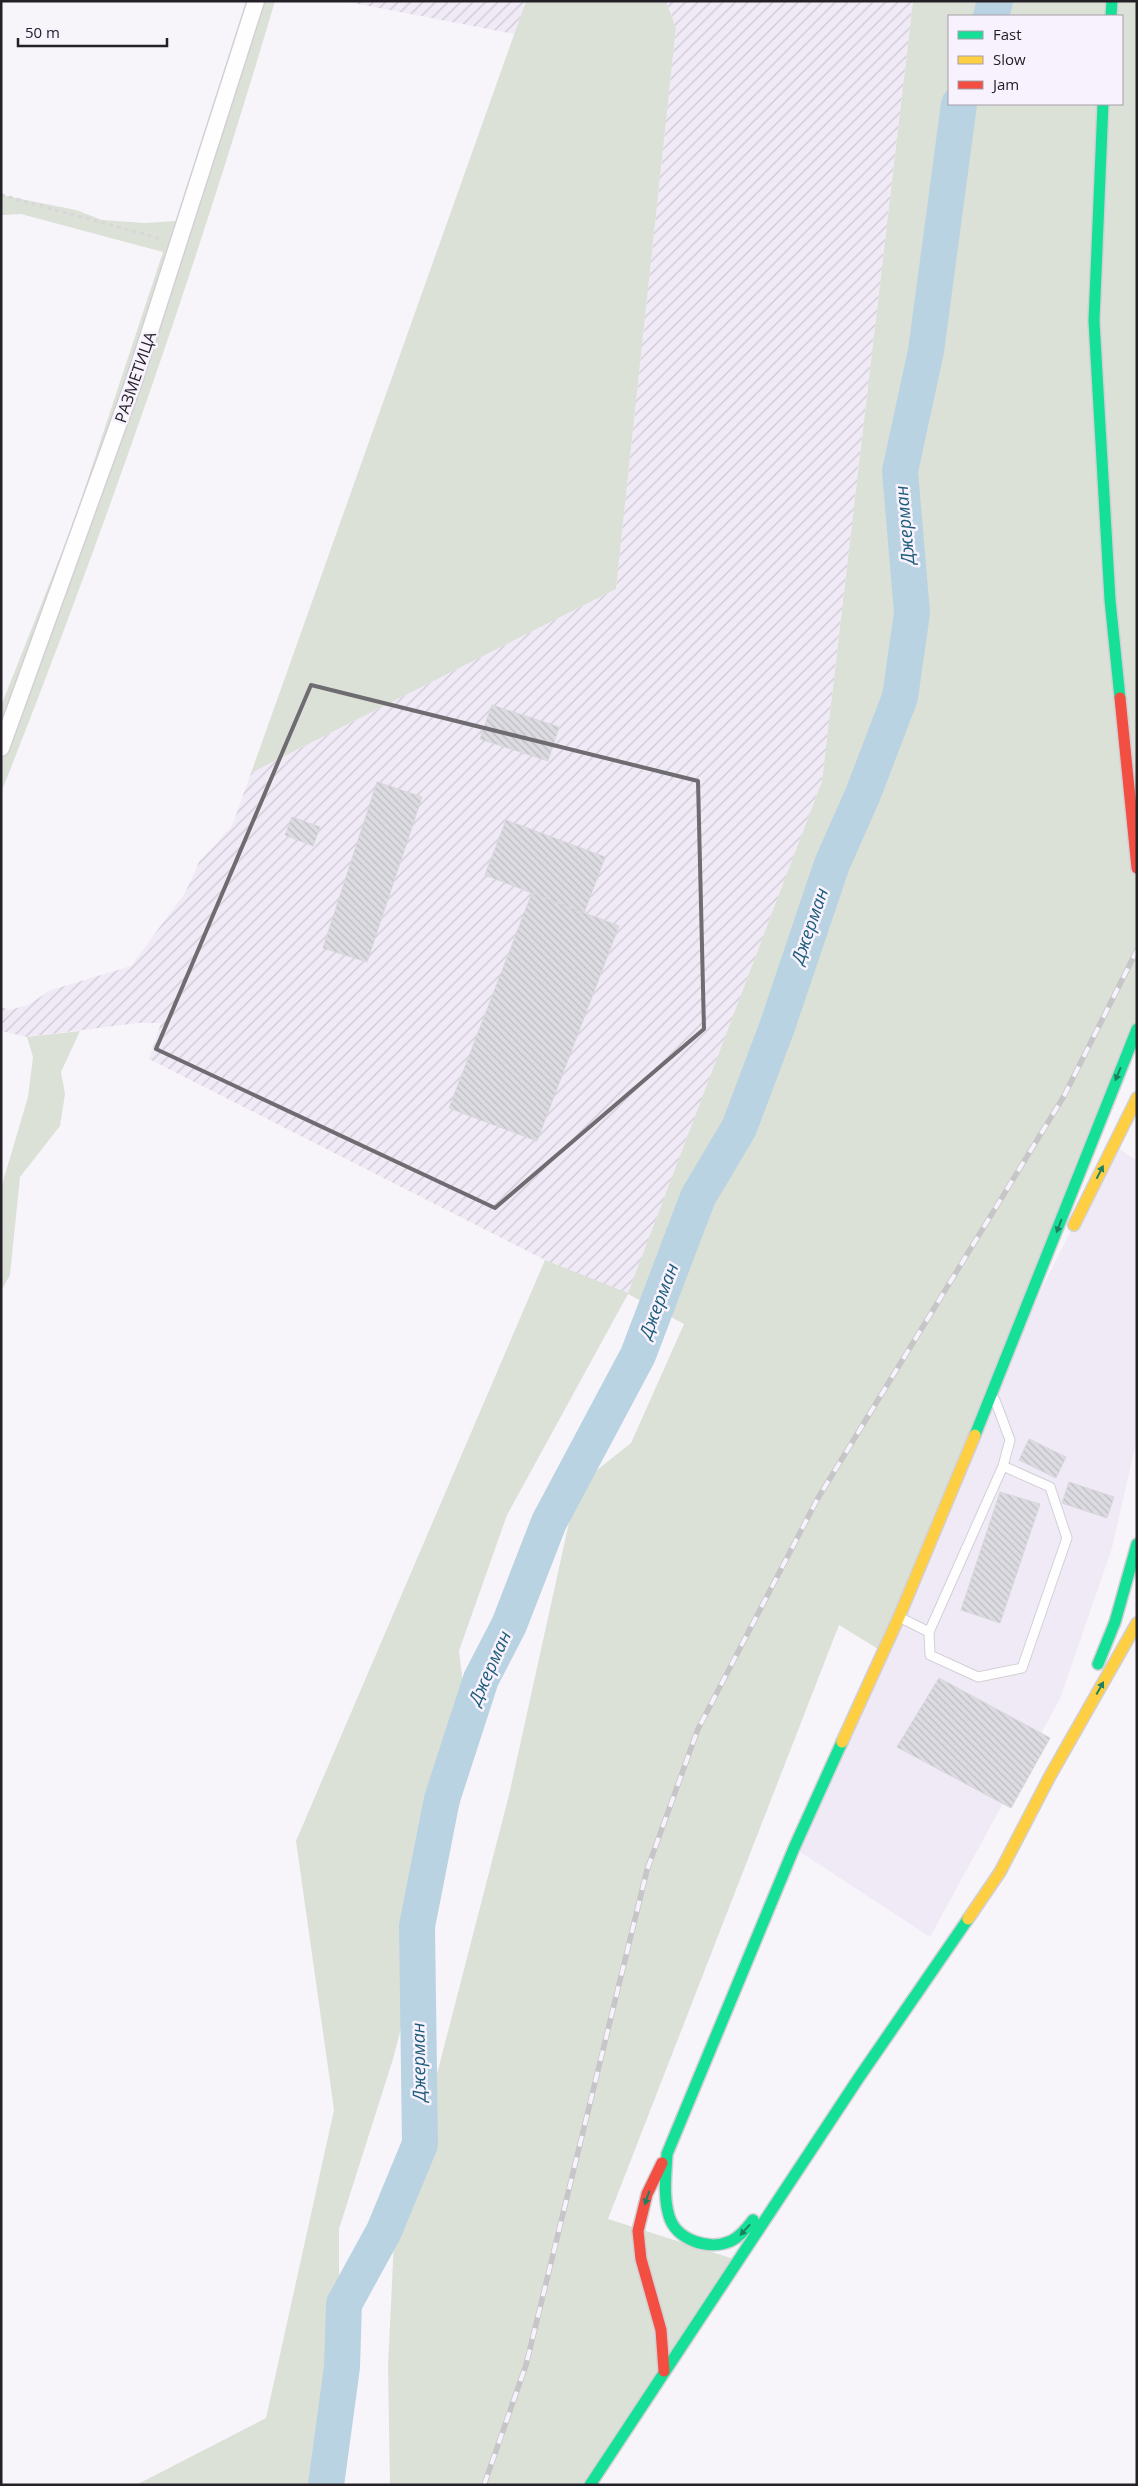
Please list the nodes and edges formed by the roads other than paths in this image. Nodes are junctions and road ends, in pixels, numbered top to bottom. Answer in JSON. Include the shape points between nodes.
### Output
{"nodes":[{"id":1,"x":256,"y":1,"type":"edge"},
{"id":2,"x":1112,"y":1,"type":"edge"},
{"id":3,"x":1111,"y":15,"type":"edge"},
{"id":4,"x":1103,"y":105,"type":"edge"},
{"id":5,"x":1,"y":748,"type":"edge"},
{"id":6,"x":1137,"y":868,"type":"edge"},
{"id":7,"x":1137,"y":1029,"type":"edge"},
{"id":8,"x":1137,"y":1098,"type":"edge"},
{"id":9,"x":1008,"y":1356,"type":"junction"},
{"id":10,"x":992,"y":1393,"type":"junction"},
{"id":11,"x":1003,"y":1466,"type":"junction"},
{"id":12,"x":1137,"y":1544,"type":"edge"},
{"id":13,"x":899,"y":1617,"type":"junction"},
{"id":14,"x":1137,"y":1623,"type":"edge"},
{"id":15,"x":928,"y":1632,"type":"junction"},
{"id":16,"x":1050,"y":1776,"type":"junction"},
{"id":17,"x":858,"y":2079,"type":"junction"},
{"id":18,"x":667,"y":2154,"type":"junction"},
{"id":19,"x":664,"y":2371,"type":"junction"},
{"id":20,"x":590,"y":2485,"type":"edge"}],
"edges":[{"from":1,"to":5,"type":"street","name":"РАЗМЕТИЦА","via":[[134,381]]},
{"from":2,"to":3,"type":"main road"},
{"from":4,"to":6,"type":"main road","via":[[1094,321],[1110,600]]},
{"from":7,"to":9,"type":"main road","one_way":true},
{"from":9,"to":8,"type":"main road","one_way":true},
{"from":9,"to":10,"type":"main road"},
{"from":10,"to":11,"type":"lane","via":[[1010,1440]]},
{"from":10,"to":13,"type":"main road"},
{"from":11,"to":15,"type":"lane"},
{"from":11,"to":15,"type":"lane","via":[[1050,1487],[1067,1538],[1022,1668],[978,1677],[930,1655]]},
{"from":12,"to":16,"type":"main road","via":[[1115,1622]]},
{"from":13,"to":15,"type":"lane"},
{"from":13,"to":18,"type":"main road","via":[[794,1848]]},
{"from":16,"to":14,"type":"main road","one_way":true},
{"from":16,"to":17,"type":"main road","via":[[1000,1872]]},
{"from":17,"to":18,"type":"main road","one_way":true,"via":[[743,2233],[730,2242],[714,2245],[695,2242],[670,2221],[665,2190]]},
{"from":17,"to":19,"type":"main road"},
{"from":18,"to":19,"type":"main road","one_way":true,"via":[[647,2194],[638,2231],[641,2259],[661,2330]]},
{"from":19,"to":20,"type":"main road"}]}
